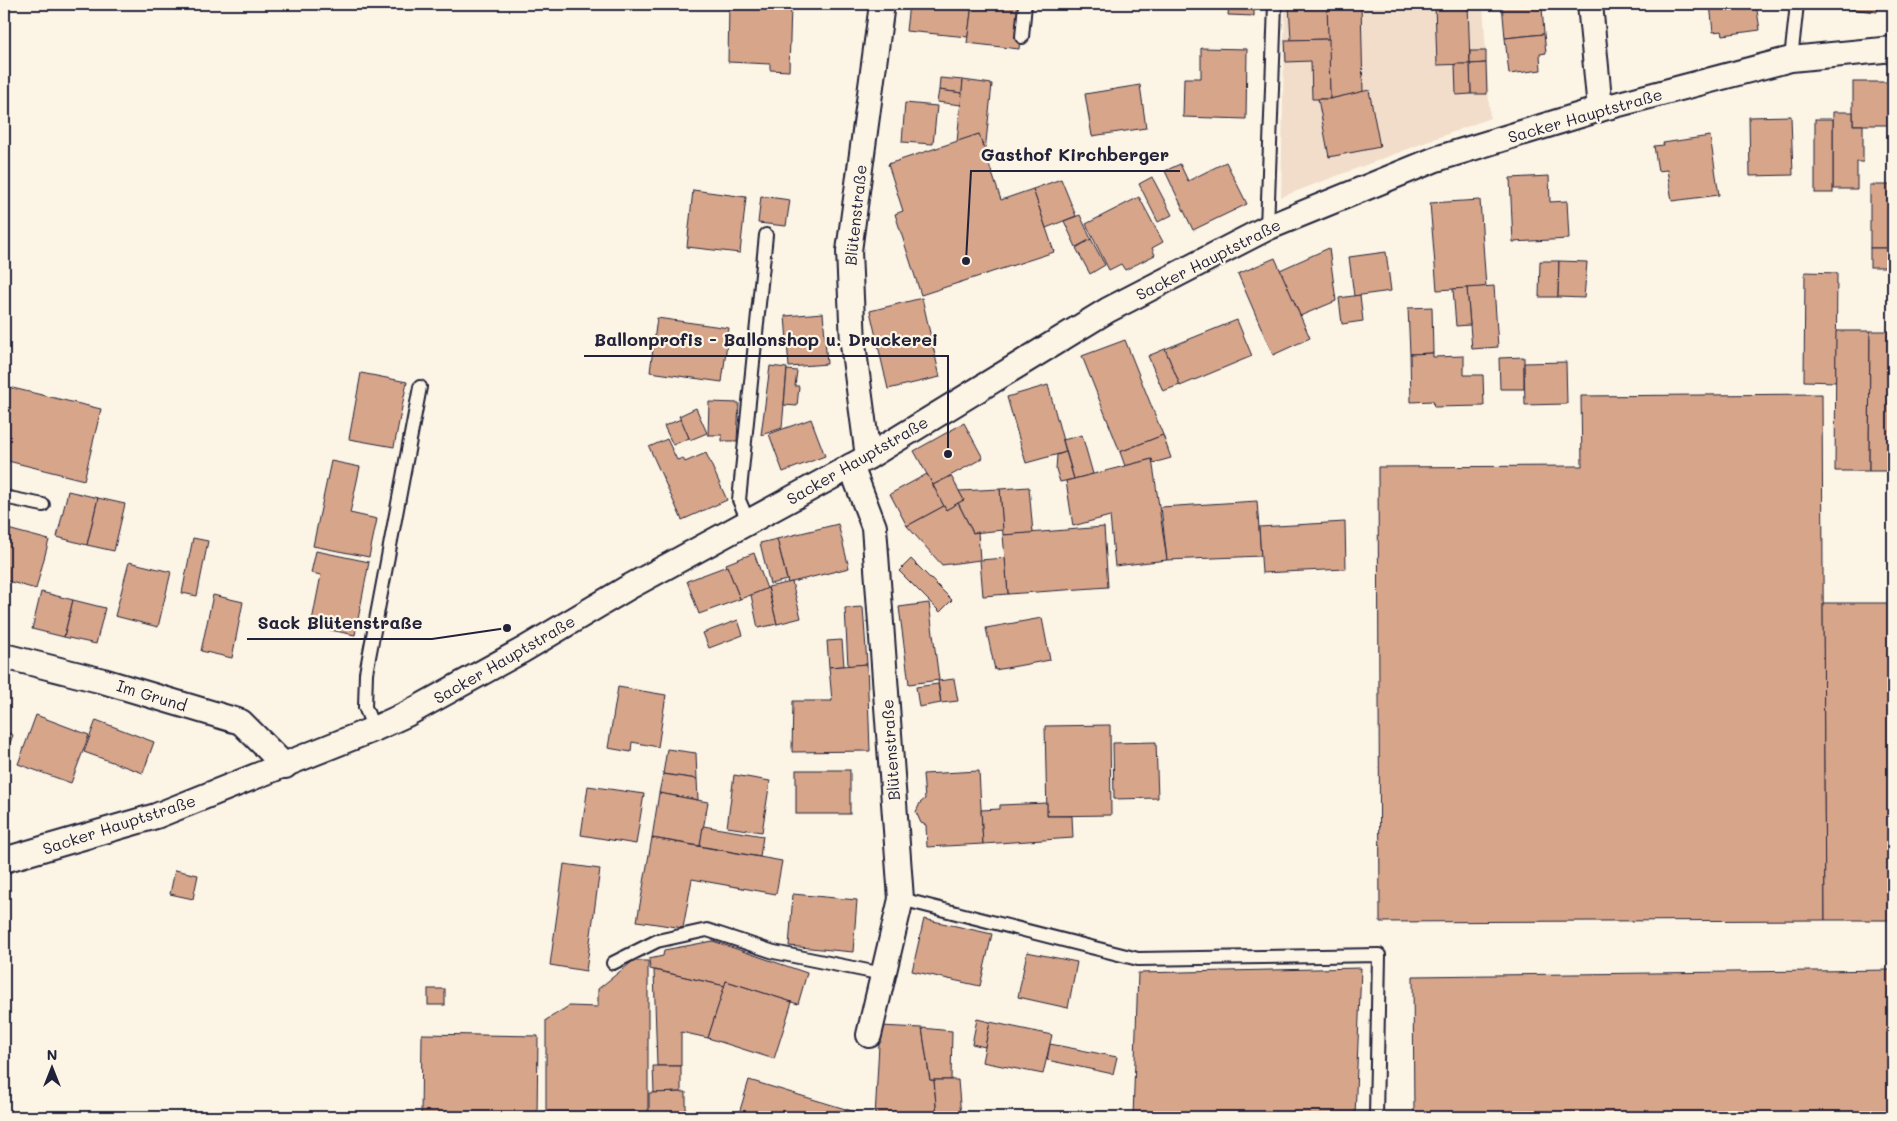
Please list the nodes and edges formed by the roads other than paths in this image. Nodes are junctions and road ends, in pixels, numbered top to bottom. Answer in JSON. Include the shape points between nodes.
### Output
{"nodes":[{"id":1,"x":882,"y":4,"type":"edge"},
{"id":2,"x":1024,"y":4,"type":"edge"},
{"id":3,"x":1275,"y":4,"type":"edge"},
{"id":4,"x":1590,"y":4,"type":"edge"},
{"id":5,"x":1797,"y":4,"type":"edge"},
{"id":6,"x":1022,"y":37,"type":"dead end"},
{"id":7,"x":1893,"y":49,"type":"edge"},
{"id":8,"x":1791,"y":59,"type":"junction"},
{"id":9,"x":1600,"y":109,"type":"junction"},
{"id":10,"x":1267,"y":228,"type":"junction"},
{"id":11,"x":766,"y":235,"type":"dead end"},
{"id":12,"x":420,"y":387,"type":"dead end"},
{"id":13,"x":859,"y":461,"type":"junction"},
{"id":14,"x":4,"y":497,"type":"edge"},
{"id":15,"x":43,"y":505,"type":"dead end"},
{"id":16,"x":748,"y":521,"type":"junction"},
{"id":17,"x":4,"y":656,"type":"edge"},
{"id":18,"x":374,"y":729,"type":"junction"},
{"id":19,"x":284,"y":766,"type":"junction"},
{"id":20,"x":4,"y":860,"type":"edge"},
{"id":21,"x":901,"y":899,"type":"junction"},
{"id":22,"x":613,"y":963,"type":"dead end"},
{"id":23,"x":883,"y":974,"type":"junction"},
{"id":24,"x":869,"y":1035,"type":"dead end"},
{"id":25,"x":1376,"y":1117,"type":"edge"}],
"edges":[{"from":1,"to":13,"type":"street","name":"Blütenstraße","via":[[849,251]]},
{"from":2,"to":6,"type":"lane"},
{"from":3,"to":10,"type":"lane"},
{"from":4,"to":9,"type":"street"},
{"from":5,"to":8,"type":"lane"},
{"from":7,"to":8,"type":"street","name":"Sacker Hauptstraße"},
{"from":8,"to":9,"type":"street","name":"Sacker Hauptstraße"},
{"from":9,"to":10,"type":"street","name":"Sacker Hauptstraße","via":[[1436,159]]},
{"from":10,"to":13,"type":"street","name":"Sacker Hauptstraße","via":[[1108,310]]},
{"from":11,"to":16,"type":"lane","via":[[740,500]]},
{"from":12,"to":18,"type":"lane","via":[[366,673],[365,707]]},
{"from":13,"to":16,"type":"street","name":"Sacker Hauptstraße"},
{"from":13,"to":21,"type":"street","name":"Blütenstraße","via":[[874,527]]},
{"from":14,"to":15,"type":"lane"},
{"from":16,"to":18,"type":"street","name":"Sacker Hauptstraße","via":[[514,655]]},
{"from":17,"to":19,"type":"street","name":"Im Grund","via":[[104,681],[241,722]]},
{"from":18,"to":19,"type":"street","name":"Sacker Hauptstraße"},
{"from":19,"to":20,"type":"street","name":"Sacker Hauptstraße","via":[[156,816]]},
{"from":21,"to":23,"type":"street","name":"Blütenstraße"},
{"from":21,"to":25,"type":"lane","via":[[1138,959],[1379,955]]},
{"from":22,"to":23,"type":"lane","via":[[657,941],[707,930],[774,952]]},
{"from":23,"to":24,"type":"street","name":"Blütenstraße"}]}
